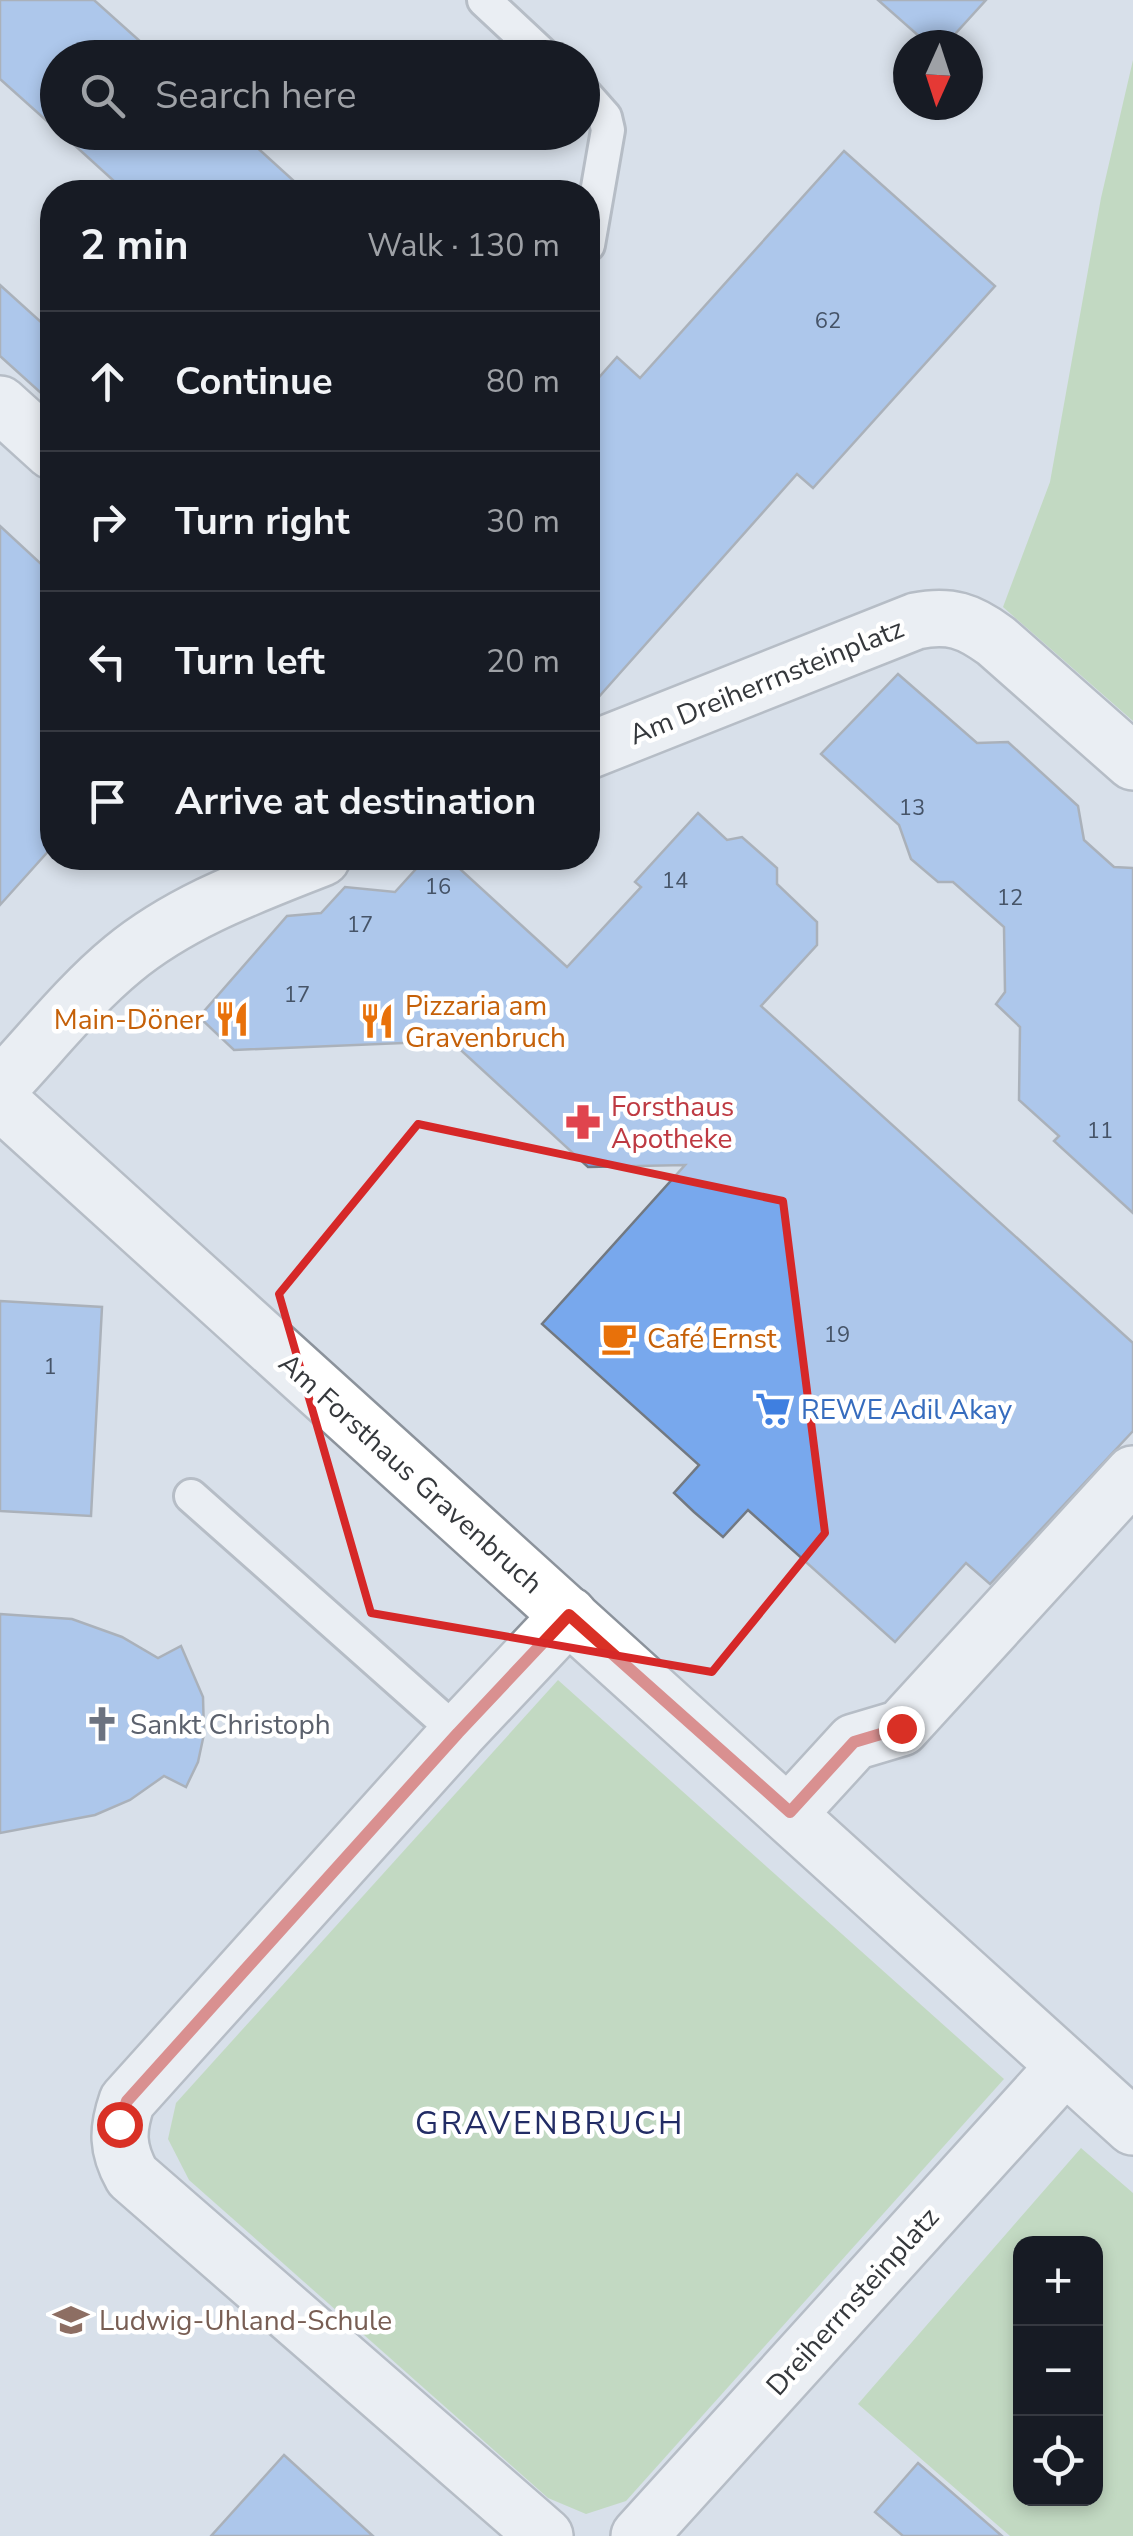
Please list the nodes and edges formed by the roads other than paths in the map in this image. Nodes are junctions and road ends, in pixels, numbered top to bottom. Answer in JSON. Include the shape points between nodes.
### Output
{"nodes":[{"id":1,"x":484,"y":0,"type":"edge"},
{"id":2,"x":527,"y":40,"type":"edge"},
{"id":3,"x":600,"y":112,"type":"edge"},
{"id":4,"x":599,"y":180,"type":"edge"},
{"id":5,"x":0,"y":404,"type":"edge"},
{"id":6,"x":40,"y":441,"type":"edge"},
{"id":7,"x":600,"y":746,"type":"edge"},
{"id":8,"x":1133,"y":762,"type":"edge"},
{"id":9,"x":292,"y":870,"type":"edge"},
{"id":10,"x":0,"y":1087,"type":"edge"},
{"id":11,"x":0,"y":1102,"type":"edge"},
{"id":12,"x":1133,"y":1474,"type":"edge"},
{"id":13,"x":191,"y":1496,"type":"dead end"},
{"id":14,"x":569,"y":1615,"type":"junction"},
{"id":15,"x":458,"y":1733,"type":"junction"},
{"id":16,"x":790,"y":1812,"type":"junction"},
{"id":17,"x":1065,"y":2066,"type":"junction"},
{"id":18,"x":1133,"y":2127,"type":"edge"},
{"id":19,"x":545,"y":2536,"type":"edge"},
{"id":20,"x":639,"y":2536,"type":"edge"}],
"edges":[{"from":1,"to":2,"type":"lane"},
{"from":3,"to":4,"type":"lane","via":[[608,130]]},
{"from":5,"to":6,"type":"street"},
{"from":7,"to":8,"type":"street","name":"Am Dreiherrnsteinplatz","via":[[898,628],[952,617],[996,641]]},
{"from":9,"to":10,"type":"street","via":[[176,922],[122,959]]},
{"from":11,"to":14,"type":"street","name":"Am Forsthaus Gravenbruch"},
{"from":12,"to":16,"type":"street","via":[[901,1728],[854,1742]]},
{"from":13,"to":15,"type":"lane"},
{"from":14,"to":15,"type":"street"},
{"from":14,"to":16,"type":"street","name":"Am Forsthaus Gravenbruch"},
{"from":15,"to":19,"type":"street","via":[[127,2101],[120,2155],[132,2176]]},
{"from":16,"to":17,"type":"street","name":"Am Forsthaus Gravenbruch"},
{"from":17,"to":18,"type":"street","name":"Am Forsthaus Gravenbruch"},
{"from":17,"to":20,"type":"street","name":"Dreiherrnsteinplatz"}]}
